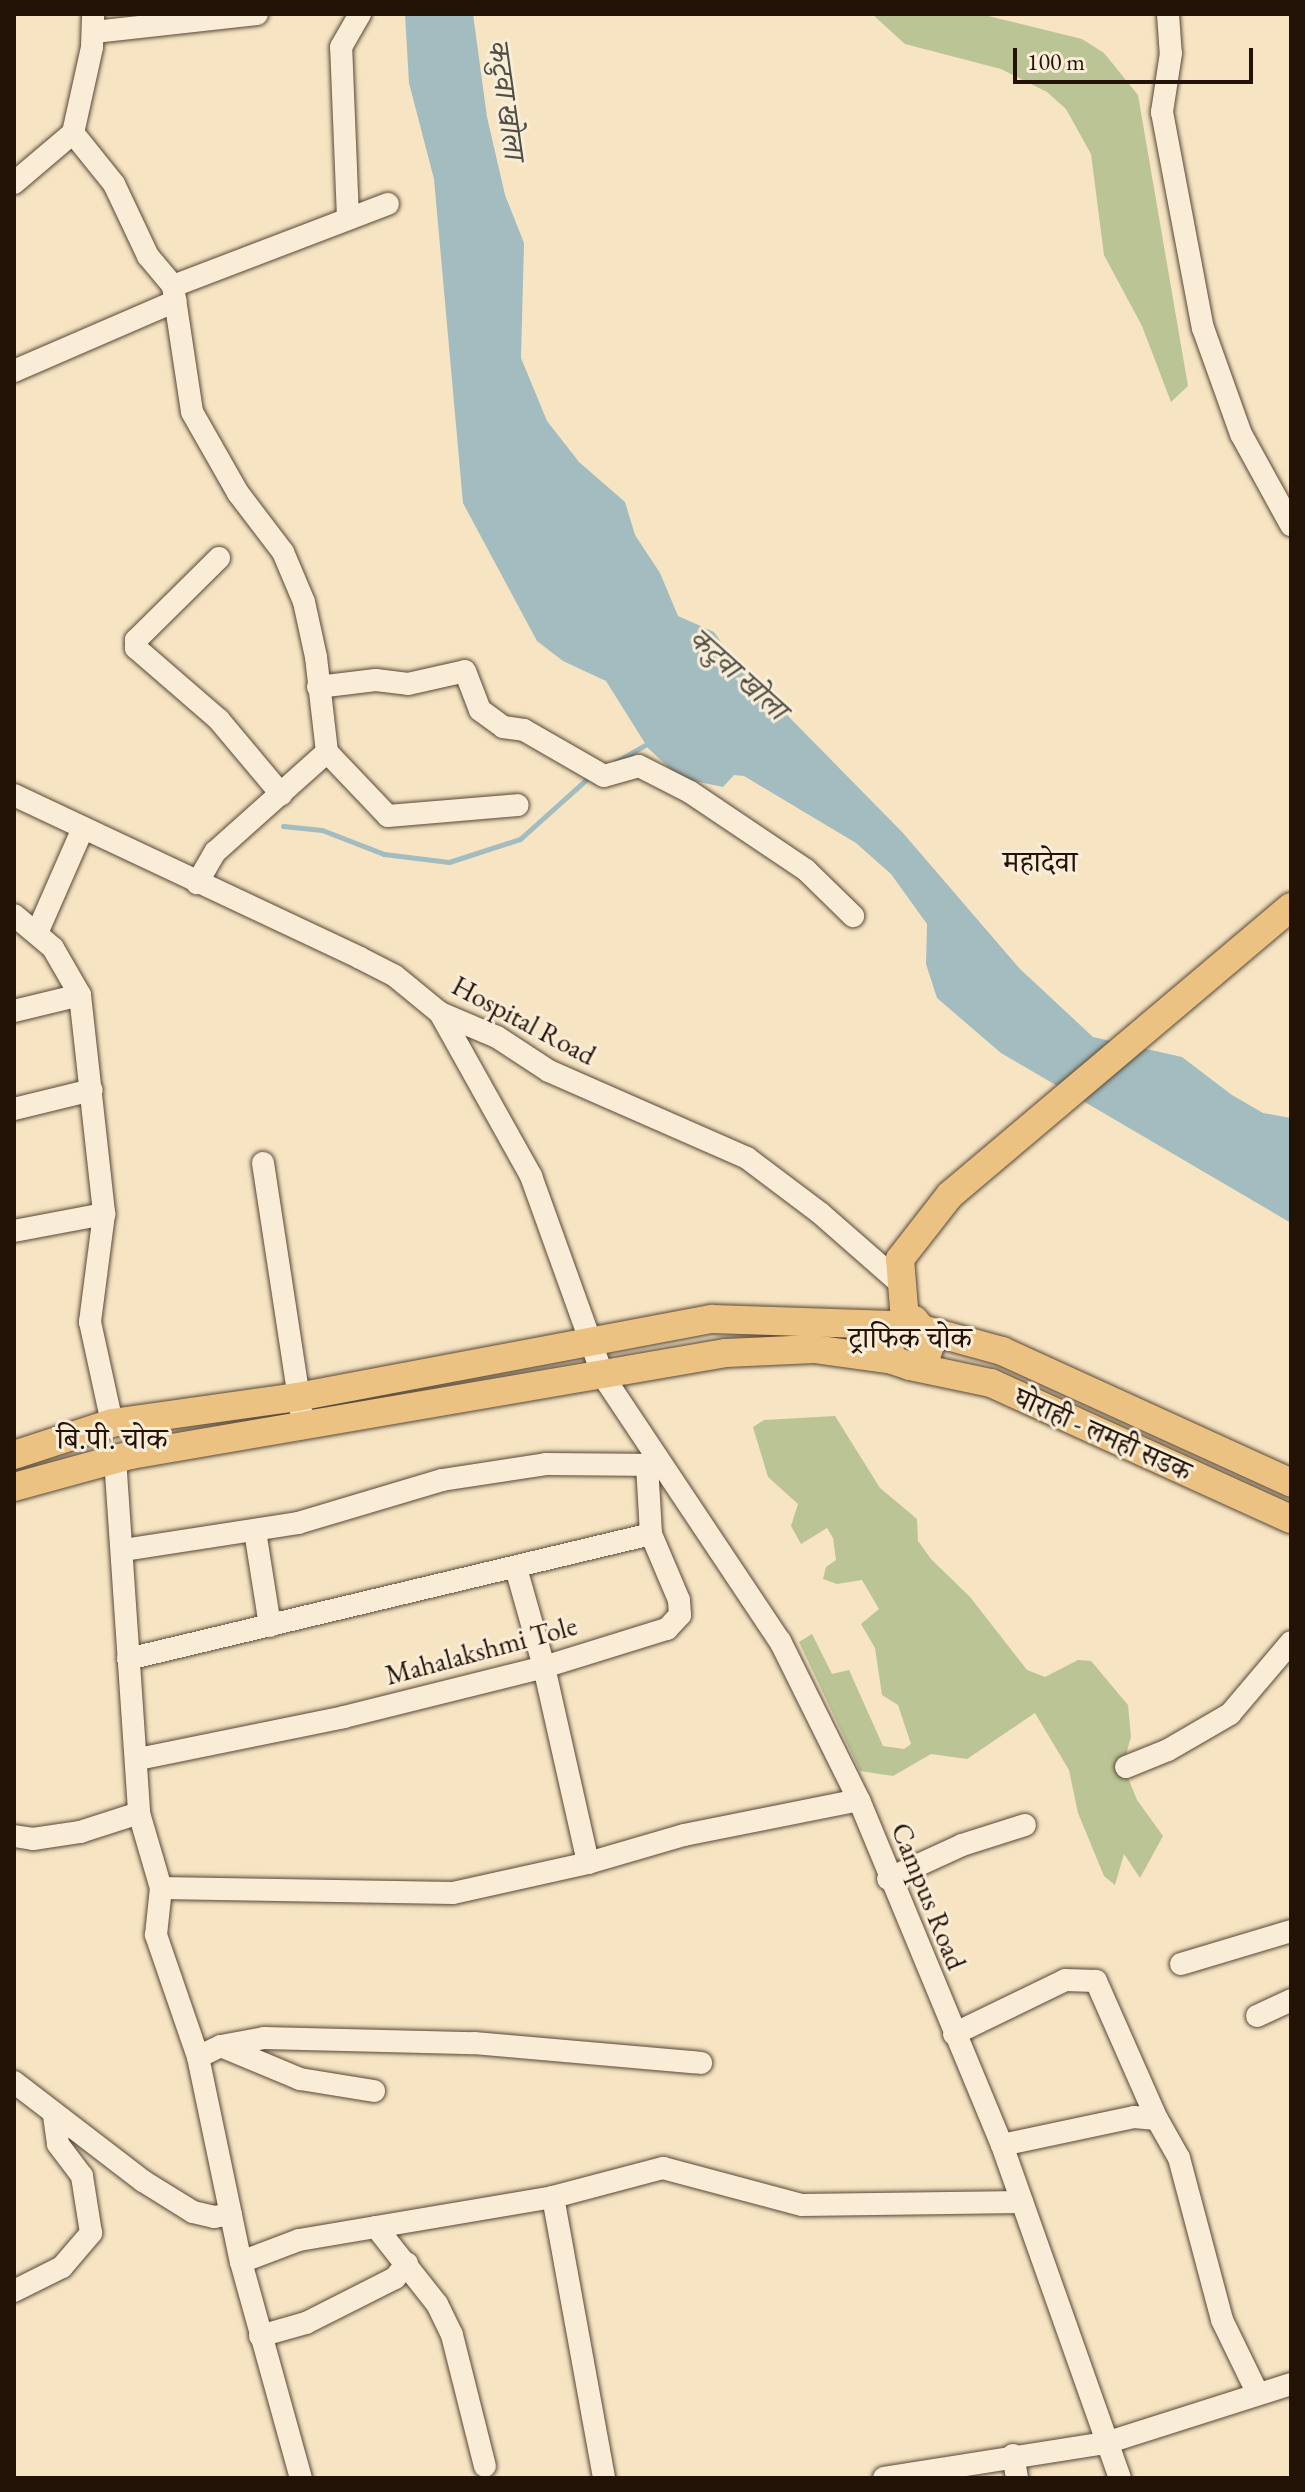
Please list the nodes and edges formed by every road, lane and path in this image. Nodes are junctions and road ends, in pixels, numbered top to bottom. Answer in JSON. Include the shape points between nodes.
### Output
{"nodes":[{"id":1,"x":257,"y":14,"type":"edge"},
{"id":2,"x":360,"y":14,"type":"edge"},
{"id":3,"x":1168,"y":14,"type":"edge"},
{"id":4,"x":94,"y":23,"type":"edge"},
{"id":5,"x":73,"y":133,"type":"junction"},
{"id":6,"x":14,"y":183,"type":"edge"},
{"id":7,"x":388,"y":204,"type":"dead end"},
{"id":8,"x":348,"y":218,"type":"junction"},
{"id":9,"x":174,"y":293,"type":"junction"},
{"id":10,"x":14,"y":371,"type":"edge"},
{"id":11,"x":1291,"y":525,"type":"edge"},
{"id":12,"x":219,"y":558,"type":"dead end"},
{"id":13,"x":318,"y":687,"type":"junction"},
{"id":14,"x":327,"y":752,"type":"junction"},
{"id":15,"x":281,"y":794,"type":"junction"},
{"id":16,"x":14,"y":795,"type":"edge"},
{"id":17,"x":518,"y":805,"type":"dead end"},
{"id":18,"x":83,"y":828,"type":"junction"},
{"id":19,"x":197,"y":883,"type":"junction"},
{"id":20,"x":1291,"y":907,"type":"edge"},
{"id":21,"x":14,"y":915,"type":"edge"},
{"id":22,"x":853,"y":916,"type":"dead end"},
{"id":23,"x":37,"y":933,"type":"junction"},
{"id":24,"x":80,"y":995,"type":"junction"},
{"id":25,"x":14,"y":1011,"type":"edge"},
{"id":26,"x":440,"y":1013,"type":"junction"},
{"id":27,"x":92,"y":1090,"type":"junction"},
{"id":28,"x":14,"y":1109,"type":"edge"},
{"id":29,"x":263,"y":1163,"type":"dead end"},
{"id":30,"x":104,"y":1214,"type":"junction"},
{"id":31,"x":14,"y":1231,"type":"edge"},
{"id":32,"x":901,"y":1284,"type":"junction"},
{"id":33,"x":909,"y":1325,"type":"junction"},
{"id":34,"x":592,"y":1343,"type":"junction"},
{"id":35,"x":902,"y":1363,"type":"junction"},
{"id":36,"x":603,"y":1376,"type":"junction"},
{"id":37,"x":301,"y":1410,"type":"junction"},
{"id":38,"x":109,"y":1424,"type":"junction"},
{"id":39,"x":14,"y":1455,"type":"edge"},
{"id":40,"x":116,"y":1458,"type":"junction"},
{"id":41,"x":657,"y":1465,"type":"junction"},
{"id":42,"x":1291,"y":1483,"type":"edge"},
{"id":43,"x":14,"y":1487,"type":"edge"},
{"id":44,"x":1291,"y":1519,"type":"edge"},
{"id":45,"x":255,"y":1531,"type":"junction"},
{"id":46,"x":651,"y":1534,"type":"junction"},
{"id":47,"x":124,"y":1550,"type":"junction"},
{"id":48,"x":516,"y":1568,"type":"junction"},
{"id":49,"x":270,"y":1626,"type":"junction"},
{"id":50,"x":1291,"y":1642,"type":"edge"},
{"id":51,"x":128,"y":1659,"type":"junction"},
{"id":52,"x":544,"y":1667,"type":"junction"},
{"id":53,"x":138,"y":1759,"type":"junction"},
{"id":54,"x":1126,"y":1767,"type":"dead end"},
{"id":55,"x":859,"y":1800,"type":"junction"},
{"id":56,"x":139,"y":1813,"type":"junction"},
{"id":57,"x":1025,"y":1825,"type":"dead end"},
{"id":58,"x":14,"y":1836,"type":"edge"},
{"id":59,"x":588,"y":1863,"type":"junction"},
{"id":60,"x":888,"y":1879,"type":"junction"},
{"id":61,"x":161,"y":1888,"type":"junction"},
{"id":62,"x":1291,"y":1931,"type":"edge"},
{"id":63,"x":1181,"y":1964,"type":"dead end"},
{"id":64,"x":1291,"y":2000,"type":"edge"},
{"id":65,"x":1257,"y":2016,"type":"dead end"},
{"id":66,"x":954,"y":2034,"type":"junction"},
{"id":67,"x":221,"y":2046,"type":"junction"},
{"id":68,"x":198,"y":2057,"type":"junction"},
{"id":69,"x":701,"y":2063,"type":"dead end"},
{"id":70,"x":14,"y":2082,"type":"edge"},
{"id":71,"x":374,"y":2091,"type":"dead end"},
{"id":72,"x":54,"y":2115,"type":"junction"},
{"id":73,"x":1157,"y":2119,"type":"junction"},
{"id":74,"x":1002,"y":2145,"type":"junction"},
{"id":75,"x":553,"y":2197,"type":"junction"},
{"id":76,"x":1022,"y":2202,"type":"junction"},
{"id":77,"x":231,"y":2214,"type":"junction"},
{"id":78,"x":376,"y":2227,"type":"junction"},
{"id":79,"x":241,"y":2262,"type":"junction"},
{"id":80,"x":407,"y":2263,"type":"junction"},
{"id":81,"x":14,"y":2291,"type":"edge"},
{"id":82,"x":260,"y":2336,"type":"junction"},
{"id":83,"x":1291,"y":2384,"type":"edge"},
{"id":84,"x":1258,"y":2394,"type":"junction"},
{"id":85,"x":1106,"y":2443,"type":"junction"},
{"id":86,"x":1013,"y":2455,"type":"junction"},
{"id":87,"x":485,"y":2466,"type":"dead end"},
{"id":88,"x":922,"y":2475,"type":"edge"},
{"id":89,"x":301,"y":2478,"type":"edge"},
{"id":90,"x":604,"y":2478,"type":"edge"},
{"id":91,"x":884,"y":2478,"type":"edge"},
{"id":92,"x":1017,"y":2478,"type":"edge"},
{"id":93,"x":1120,"y":2478,"type":"edge"}],
"edges":[{"from":1,"to":4,"type":"street"},
{"from":2,"to":8,"type":"street","via":[[341,47]]},
{"from":3,"to":11,"type":"street","via":[[1171,53],[1162,112],[1203,328],[1241,434]]},
{"from":4,"to":5,"type":"street"},
{"from":5,"to":6,"type":"street"},
{"from":5,"to":9,"type":"street","via":[[101,165],[148,256]]},
{"from":7,"to":8,"type":"street"},
{"from":8,"to":9,"type":"street"},
{"from":9,"to":10,"type":"street"},
{"from":9,"to":13,"type":"street","via":[[192,412],[238,493],[283,552],[304,602]]},
{"from":12,"to":15,"type":"street","via":[[136,640],[136,648],[219,720]]},
{"from":13,"to":14,"type":"street"},
{"from":13,"to":22,"type":"street","via":[[376,680],[408,684],[465,671],[480,710],[503,727],[524,730],[604,776],[639,766],[690,792],[806,870]]},
{"from":14,"to":15,"type":"street"},
{"from":14,"to":17,"type":"street","via":[[388,816]]},
{"from":15,"to":19,"type":"street","via":[[215,852]]},
{"from":16,"to":18,"type":"street","name":"Hospital Road"},
{"from":18,"to":19,"type":"street","name":"Hospital Road"},
{"from":18,"to":23,"type":"street"},
{"from":19,"to":26,"type":"street","name":"Hospital Road","via":[[395,976]]},
{"from":20,"to":32,"type":"main road","via":[[950,1195],[900,1259]]},
{"from":21,"to":23,"type":"street"},
{"from":23,"to":24,"type":"street","via":[[53,948]]},
{"from":24,"to":25,"type":"street"},
{"from":24,"to":27,"type":"street"},
{"from":26,"to":32,"type":"street","name":"Hospital Road","via":[[497,1037],[549,1071],[755,1163]]},
{"from":26,"to":34,"type":"street","name":"Campus Road","via":[[531,1176]]},
{"from":27,"to":28,"type":"street"},
{"from":27,"to":30,"type":"street"},
{"from":29,"to":37,"type":"street"},
{"from":30,"to":31,"type":"street"},
{"from":30,"to":38,"type":"street","via":[[90,1322]]},
{"from":32,"to":33,"type":"main road"},
{"from":33,"to":34,"type":"main road","name":"घोराही - लमही सडक","via":[[712,1319]]},
{"from":33,"to":35,"type":"main road","via":[[885,1338]]},
{"from":33,"to":35,"type":"main road","via":[[926,1357]]},
{"from":33,"to":42,"type":"main road","name":"घोराही - लमही सडक","via":[[1002,1351]]},
{"from":34,"to":36,"type":"street","name":"Campus Road"},
{"from":34,"to":37,"type":"main road","name":"घोराही - लमही सडक"},
{"from":35,"to":36,"type":"main road","name":"घोराही - लमही सडक","via":[[814,1349],[726,1353]]},
{"from":35,"to":44,"type":"main road","name":"घोराही - लमही सडक","via":[[991,1383]]},
{"from":36,"to":37,"type":"main road","name":"घोराही - लमही सडक"},
{"from":36,"to":41,"type":"street","name":"Campus Road"},
{"from":37,"to":38,"type":"main road"},
{"from":37,"to":40,"type":"main road"},
{"from":38,"to":39,"type":"main road"},
{"from":38,"to":40,"type":"main road"},
{"from":40,"to":43,"type":"main road"},
{"from":40,"to":47,"type":"street"},
{"from":41,"to":45,"type":"street","via":[[546,1464],[442,1480]]},
{"from":41,"to":46,"type":"street","name":"Mahalakshmi Tole"},
{"from":41,"to":55,"type":"street","name":"Campus Road","via":[[780,1641]]},
{"from":45,"to":47,"type":"street"},
{"from":45,"to":49,"type":"street"},
{"from":46,"to":48,"type":"street"},
{"from":46,"to":52,"type":"street","name":"Mahalakshmi Tole","via":[[680,1615],[667,1629]]},
{"from":47,"to":51,"type":"street"},
{"from":48,"to":49,"type":"street"},
{"from":48,"to":52,"type":"street"},
{"from":49,"to":51,"type":"street"},
{"from":50,"to":54,"type":"street","via":[[1230,1714]]},
{"from":51,"to":53,"type":"street"},
{"from":52,"to":53,"type":"street","name":"Mahalakshmi Tole","via":[[344,1717]]},
{"from":52,"to":59,"type":"street"},
{"from":53,"to":56,"type":"street"},
{"from":55,"to":59,"type":"street","via":[[684,1835]]},
{"from":55,"to":60,"type":"street","name":"Campus Road"},
{"from":56,"to":58,"type":"street","via":[[80,1832],[33,1839]]},
{"from":56,"to":61,"type":"street"},
{"from":57,"to":60,"type":"street","via":[[962,1845]]},
{"from":59,"to":61,"type":"street","via":[[453,1893]]},
{"from":60,"to":66,"type":"street","name":"Campus Road"},
{"from":61,"to":68,"type":"street","via":[[156,1935]]},
{"from":62,"to":63,"type":"street"},
{"from":64,"to":65,"type":"street"},
{"from":66,"to":73,"type":"street","via":[[1065,1980],[1096,1981]]},
{"from":66,"to":74,"type":"street","name":"Campus Road"},
{"from":67,"to":68,"type":"street"},
{"from":67,"to":69,"type":"street","via":[[264,2038],[474,2043]]},
{"from":67,"to":71,"type":"street","via":[[313,2083]]},
{"from":68,"to":77,"type":"street"},
{"from":70,"to":72,"type":"street"},
{"from":72,"to":77,"type":"street","via":[[193,2212]]},
{"from":72,"to":81,"type":"street","via":[[58,2144],[82,2176],[91,2233],[62,2267]]},
{"from":73,"to":74,"type":"street","via":[[1134,2117]]},
{"from":73,"to":84,"type":"street","via":[[1179,2158],[1222,2320]]},
{"from":74,"to":76,"type":"street","name":"Campus Road"},
{"from":75,"to":76,"type":"street","via":[[663,2168],[802,2205]]},
{"from":75,"to":78,"type":"street"},
{"from":75,"to":90,"type":"street"},
{"from":76,"to":85,"type":"street","name":"Campus Road"},
{"from":77,"to":79,"type":"street"},
{"from":78,"to":79,"type":"street","via":[[299,2240]]},
{"from":78,"to":80,"type":"street"},
{"from":79,"to":82,"type":"street"},
{"from":80,"to":82,"type":"street","via":[[395,2278],[306,2323]]},
{"from":80,"to":87,"type":"street","via":[[452,2335]]},
{"from":82,"to":89,"type":"street"},
{"from":83,"to":84,"type":"street"},
{"from":84,"to":85,"type":"street"},
{"from":85,"to":86,"type":"street"},
{"from":85,"to":93,"type":"street","name":"Campus Road"},
{"from":86,"to":88,"type":"street"},
{"from":86,"to":92,"type":"street"},
{"from":88,"to":91,"type":"street"}]}
